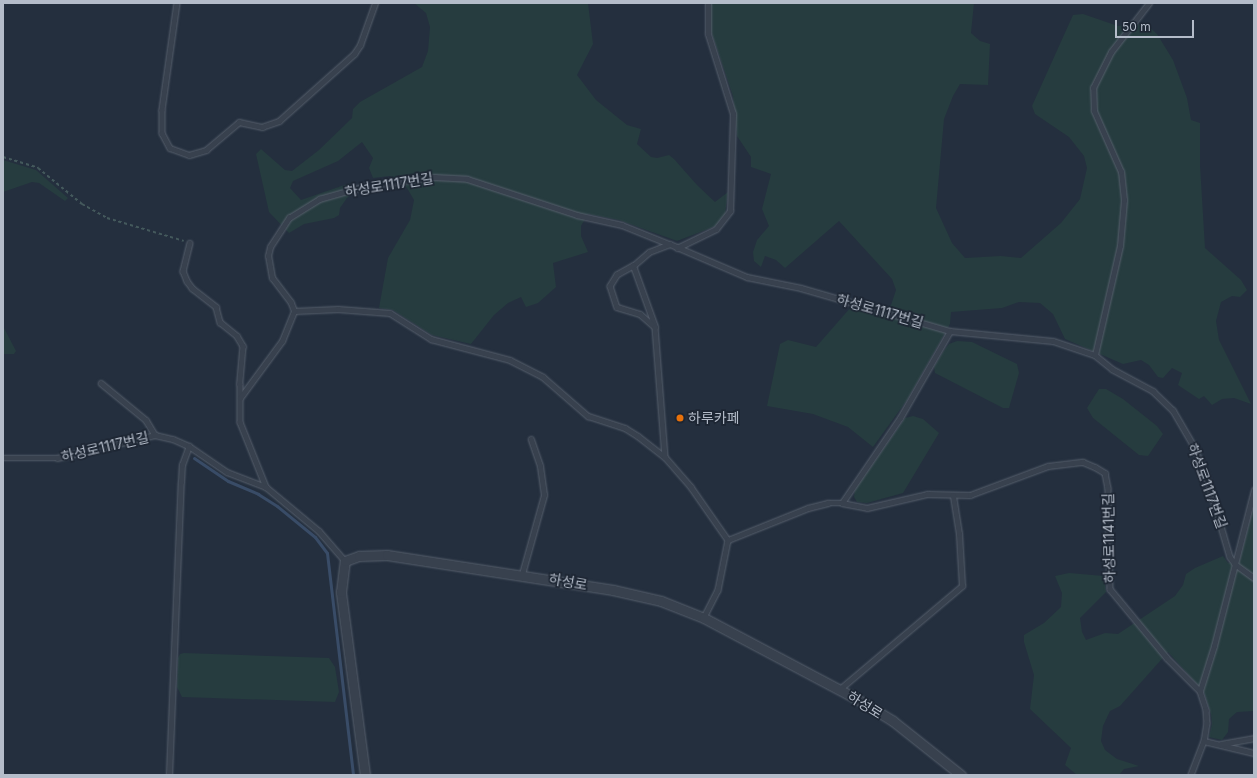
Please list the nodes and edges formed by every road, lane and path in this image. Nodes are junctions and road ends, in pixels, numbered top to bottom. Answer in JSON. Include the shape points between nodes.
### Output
{"nodes":[{"id":1,"x":177,"y":3,"type":"edge"},
{"id":2,"x":375,"y":3,"type":"edge"},
{"id":3,"x":708,"y":3,"type":"edge"},
{"id":4,"x":1149,"y":3,"type":"edge"},
{"id":5,"x":3,"y":157,"type":"edge"},
{"id":6,"x":190,"y":243,"type":"joint"},
{"id":7,"x":670,"y":244,"type":"junction"},
{"id":8,"x":677,"y":248,"type":"junction"},
{"id":9,"x":633,"y":266,"type":"junction"},
{"id":10,"x":294,"y":311,"type":"junction"},
{"id":11,"x":655,"y":326,"type":"junction"},
{"id":12,"x":950,"y":330,"type":"junction"},
{"id":13,"x":1095,"y":355,"type":"junction"},
{"id":14,"x":101,"y":383,"type":"dead end"},
{"id":15,"x":240,"y":398,"type":"junction"},
{"id":16,"x":155,"y":435,"type":"junction"},
{"id":17,"x":531,"y":440,"type":"dead end"},
{"id":18,"x":189,"y":446,"type":"junction"},
{"id":19,"x":665,"y":457,"type":"junction"},
{"id":20,"x":3,"y":458,"type":"edge"},
{"id":21,"x":266,"y":487,"type":"junction"},
{"id":22,"x":1254,"y":490,"type":"edge"},
{"id":23,"x":953,"y":495,"type":"junction"},
{"id":24,"x":842,"y":503,"type":"junction"},
{"id":25,"x":728,"y":540,"type":"junction"},
{"id":26,"x":345,"y":561,"type":"junction"},
{"id":27,"x":1235,"y":564,"type":"junction"},
{"id":28,"x":522,"y":574,"type":"junction"},
{"id":29,"x":1254,"y":578,"type":"edge"},
{"id":30,"x":704,"y":618,"type":"junction"},
{"id":31,"x":840,"y":689,"type":"junction"},
{"id":32,"x":1200,"y":691,"type":"junction"},
{"id":33,"x":1254,"y":738,"type":"edge"},
{"id":34,"x":1204,"y":741,"type":"junction"},
{"id":35,"x":1220,"y":745,"type":"junction"},
{"id":36,"x":1254,"y":753,"type":"edge"},
{"id":37,"x":169,"y":775,"type":"edge"},
{"id":38,"x":365,"y":775,"type":"edge"},
{"id":39,"x":961,"y":775,"type":"edge"},
{"id":40,"x":1191,"y":775,"type":"edge"}],
"edges":[{"from":1,"to":2,"type":"lane","via":[[162,110],[162,133],[170,148],[189,155],[206,150],[239,122],[262,127],[279,121],[354,54],[360,45]]},
{"from":3,"to":8,"type":"lane","via":[[708,34],[733,114],[730,211],[716,229]]},
{"from":4,"to":13,"type":"lane","via":[[1111,52],[1093,88],[1094,111],[1121,172],[1124,200],[1120,246]]},
{"from":5,"to":6,"type":"path","via":[[38,168],[82,204],[107,218]]},
{"from":6,"to":15,"type":"lane","name":"하성로1117번길","via":[[184,262],[187,281],[216,308],[220,322],[237,336],[243,346]]},
{"from":7,"to":8,"type":"lane","name":"하성로1117번길"},
{"from":7,"to":9,"type":"lane","via":[[649,252]]},
{"from":7,"to":10,"type":"lane","name":"하성로1117번길","via":[[622,225],[569,212],[467,179],[434,177],[365,186],[304,206],[289,218],[277,233],[270,247],[270,268]]},
{"from":8,"to":12,"type":"lane","name":"하성로1117번길","via":[[747,277],[801,288]]},
{"from":9,"to":11,"type":"lane"},
{"from":9,"to":11,"type":"lane","via":[[613,279],[610,286],[617,308],[640,314]]},
{"from":10,"to":15,"type":"lane","via":[[282,341]]},
{"from":10,"to":19,"type":"lane","via":[[349,309],[390,313],[431,338],[510,360],[543,377],[588,416],[625,428]]},
{"from":11,"to":19,"type":"lane"},
{"from":12,"to":13,"type":"lane","name":"하성로1117번길","via":[[1053,341]]},
{"from":12,"to":24,"type":"lane","via":[[900,418]]},
{"from":13,"to":27,"type":"lane","name":"하성로1117번길","via":[[1112,369],[1153,391],[1173,410],[1193,444],[1206,474],[1230,557]]},
{"from":14,"to":16,"type":"lane","via":[[146,420]]},
{"from":15,"to":21,"type":"lane","name":"하성로1117번길","via":[[240,422]]},
{"from":16,"to":18,"type":"lane","name":"하성로1117번길"},
{"from":16,"to":20,"type":"lane","name":"하성로1117번길","via":[[57,458]]},
{"from":17,"to":28,"type":"lane","via":[[540,466],[544,495]]},
{"from":18,"to":21,"type":"lane","name":"하성로1117번길","via":[[227,472]]},
{"from":18,"to":37,"type":"lane","via":[[182,465]]},
{"from":19,"to":25,"type":"lane","via":[[710,511]]},
{"from":21,"to":26,"type":"lane","name":"하성로1117번길","via":[[318,531]]},
{"from":22,"to":27,"type":"lane","name":"하성로1117번길"},
{"from":23,"to":24,"type":"lane","name":"하성로1141번길","via":[[927,494],[867,508]]},
{"from":23,"to":31,"type":"lane","via":[[959,534],[962,586]]},
{"from":23,"to":32,"type":"lane","name":"하성로1141번길","via":[[979,493],[1028,472],[1067,462],[1083,462],[1105,473],[1108,488],[1110,589],[1167,658]]},
{"from":24,"to":25,"type":"lane","name":"하성로1141번길","via":[[808,508]]},
{"from":25,"to":30,"type":"lane","via":[[718,590]]},
{"from":26,"to":28,"type":"street","name":"하성로","via":[[359,556],[387,555]]},
{"from":26,"to":38,"type":"street","via":[[341,592],[342,612]]},
{"from":27,"to":29,"type":"lane","name":"하성로1117번길"},
{"from":27,"to":32,"type":"lane"},
{"from":28,"to":30,"type":"street","name":"하성로","via":[[640,595]]},
{"from":30,"to":31,"type":"street","name":"하성로"},
{"from":31,"to":39,"type":"street","name":"하성로","via":[[893,721]]},
{"from":32,"to":34,"type":"lane","via":[[1207,723]]},
{"from":33,"to":35,"type":"lane"},
{"from":34,"to":35,"type":"lane"},
{"from":34,"to":40,"type":"lane"},
{"from":35,"to":36,"type":"lane"}]}
